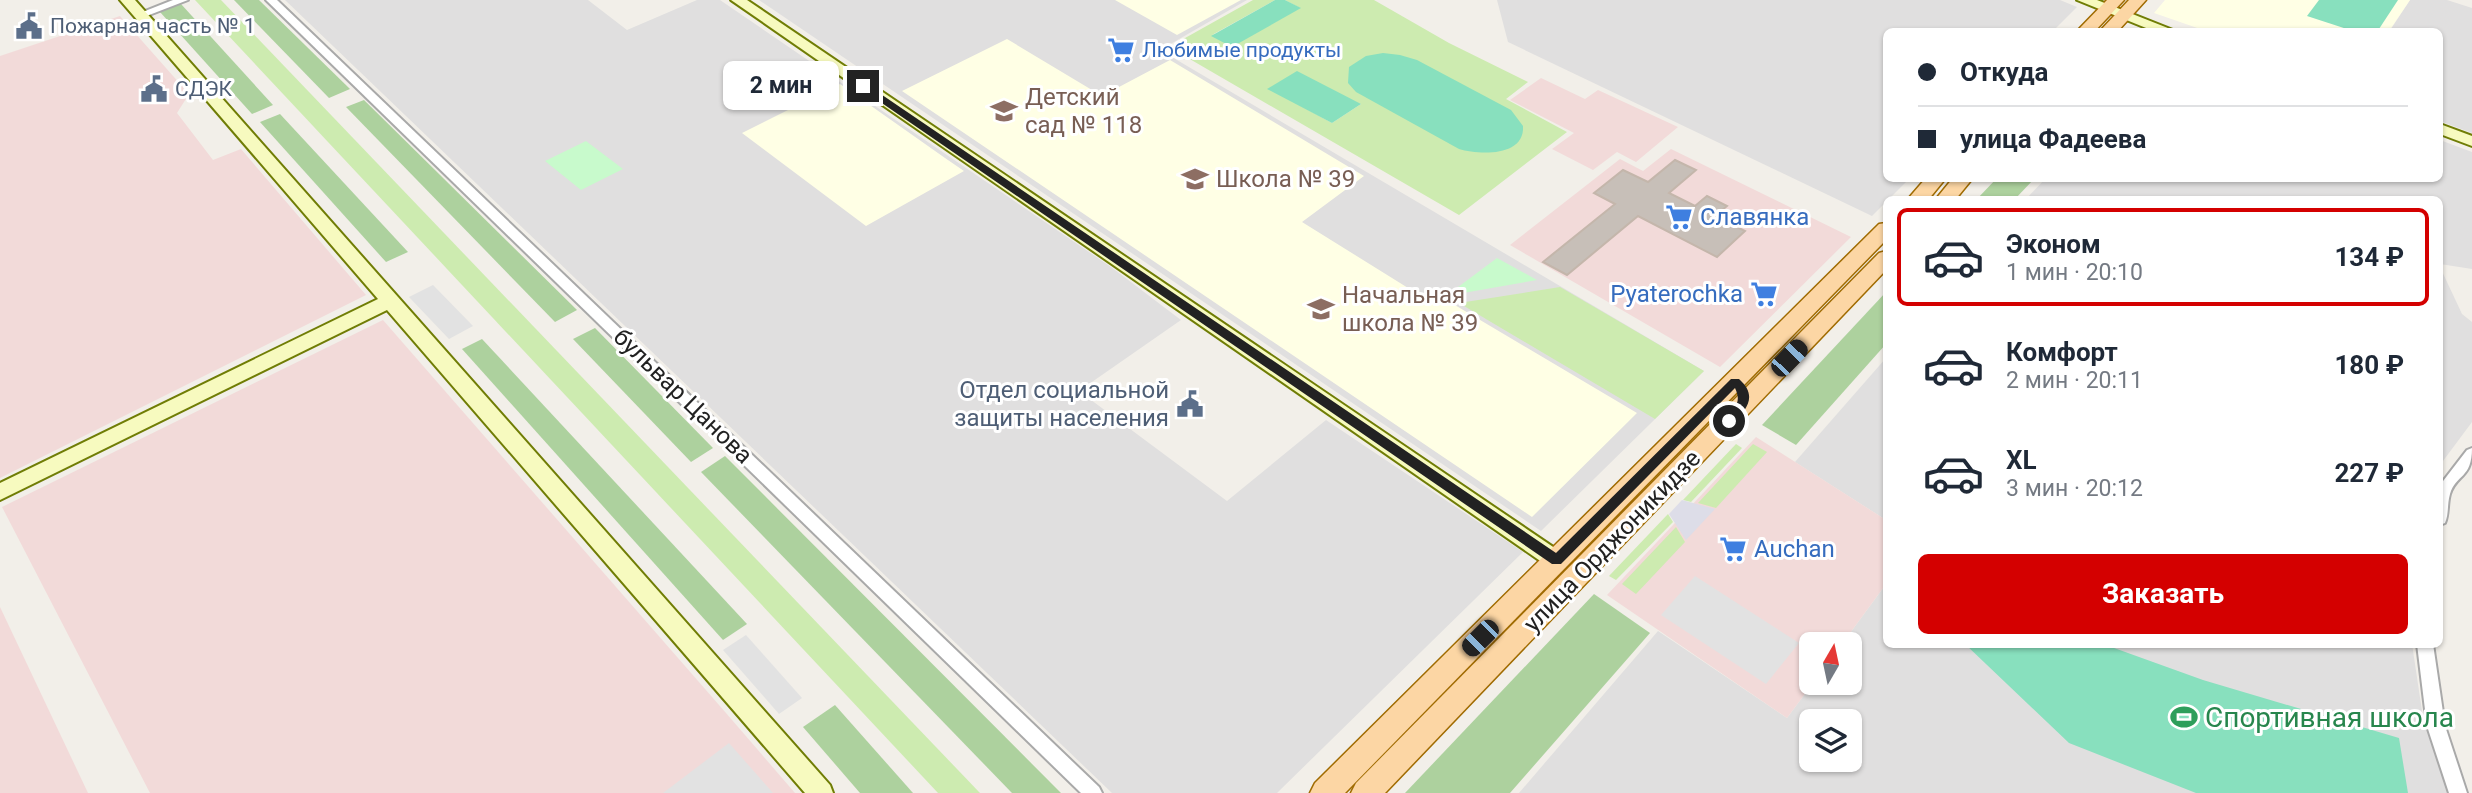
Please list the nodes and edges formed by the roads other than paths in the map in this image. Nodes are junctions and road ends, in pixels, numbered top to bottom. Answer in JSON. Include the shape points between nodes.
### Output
{"nodes":[{"id":1,"x":127,"y":0,"type":"edge"},
{"id":2,"x":183,"y":0,"type":"edge"},
{"id":3,"x":271,"y":0,"type":"edge"},
{"id":4,"x":738,"y":0,"type":"edge"},
{"id":5,"x":2084,"y":0,"type":"edge"},
{"id":6,"x":2138,"y":0,"type":"edge"},
{"id":7,"x":2115,"y":8,"type":"edge"},
{"id":8,"x":140,"y":15,"type":"junction"},
{"id":9,"x":2089,"y":28,"type":"edge"},
{"id":10,"x":2108,"y":28,"type":"edge"},
{"id":11,"x":2162,"y":28,"type":"edge"},
{"id":12,"x":2443,"y":130,"type":"edge"},
{"id":13,"x":2472,"y":141,"type":"edge"},
{"id":14,"x":1933,"y":182,"type":"edge"},
{"id":15,"x":1960,"y":182,"type":"edge"},
{"id":16,"x":1920,"y":196,"type":"edge"},
{"id":17,"x":1948,"y":196,"type":"edge"},
{"id":18,"x":1883,"y":232,"type":"edge"},
{"id":19,"x":1883,"y":261,"type":"edge"},
{"id":20,"x":390,"y":301,"type":"junction"},
{"id":21,"x":1735,"y":382,"type":"junction"},
{"id":22,"x":1743,"y":406,"type":"junction"},
{"id":23,"x":2472,"y":454,"type":"edge"},
{"id":24,"x":2443,"y":491,"type":"edge"},
{"id":25,"x":0,"y":492,"type":"edge"},
{"id":26,"x":1557,"y":561,"type":"junction"},
{"id":27,"x":2426,"y":648,"type":"edge"},
{"id":28,"x":821,"y":793,"type":"edge"},
{"id":29,"x":1093,"y":793,"type":"edge"},
{"id":30,"x":1325,"y":793,"type":"edge"},
{"id":31,"x":1366,"y":793,"type":"edge"},
{"id":32,"x":2458,"y":793,"type":"edge"}],
"edges":[{"from":1,"to":8,"type":"street"},
{"from":2,"to":8,"type":"street"},
{"from":3,"to":29,"type":"street","name":"бульвар Цанова"},
{"from":4,"to":26,"type":"street"},
{"from":5,"to":7,"type":"street"},
{"from":6,"to":7,"type":"main road"},
{"from":7,"to":9,"type":"main road"},
{"from":7,"to":10,"type":"main road"},
{"from":7,"to":11,"type":"street"},
{"from":8,"to":20,"type":"street"},
{"from":12,"to":13,"type":"street"},
{"from":14,"to":16,"type":"main road"},
{"from":15,"to":17,"type":"main road"},
{"from":18,"to":21,"type":"main road","name":"улица Орджоникидзе"},
{"from":19,"to":22,"type":"main road","name":"улица Орджоникидзе"},
{"from":20,"to":25,"type":"street"},
{"from":20,"to":28,"type":"street"},
{"from":21,"to":22,"type":"main road","via":[[1744,392]]},
{"from":21,"to":26,"type":"main road","name":"улица Орджоникидзе"},
{"from":22,"to":31,"type":"main road","name":"улица Орджоникидзе"},
{"from":23,"to":24,"type":"street"},
{"from":26,"to":30,"type":"main road","name":"улица Орджоникидзе"},
{"from":27,"to":32,"type":"street","via":[[2436,726]]}]}
